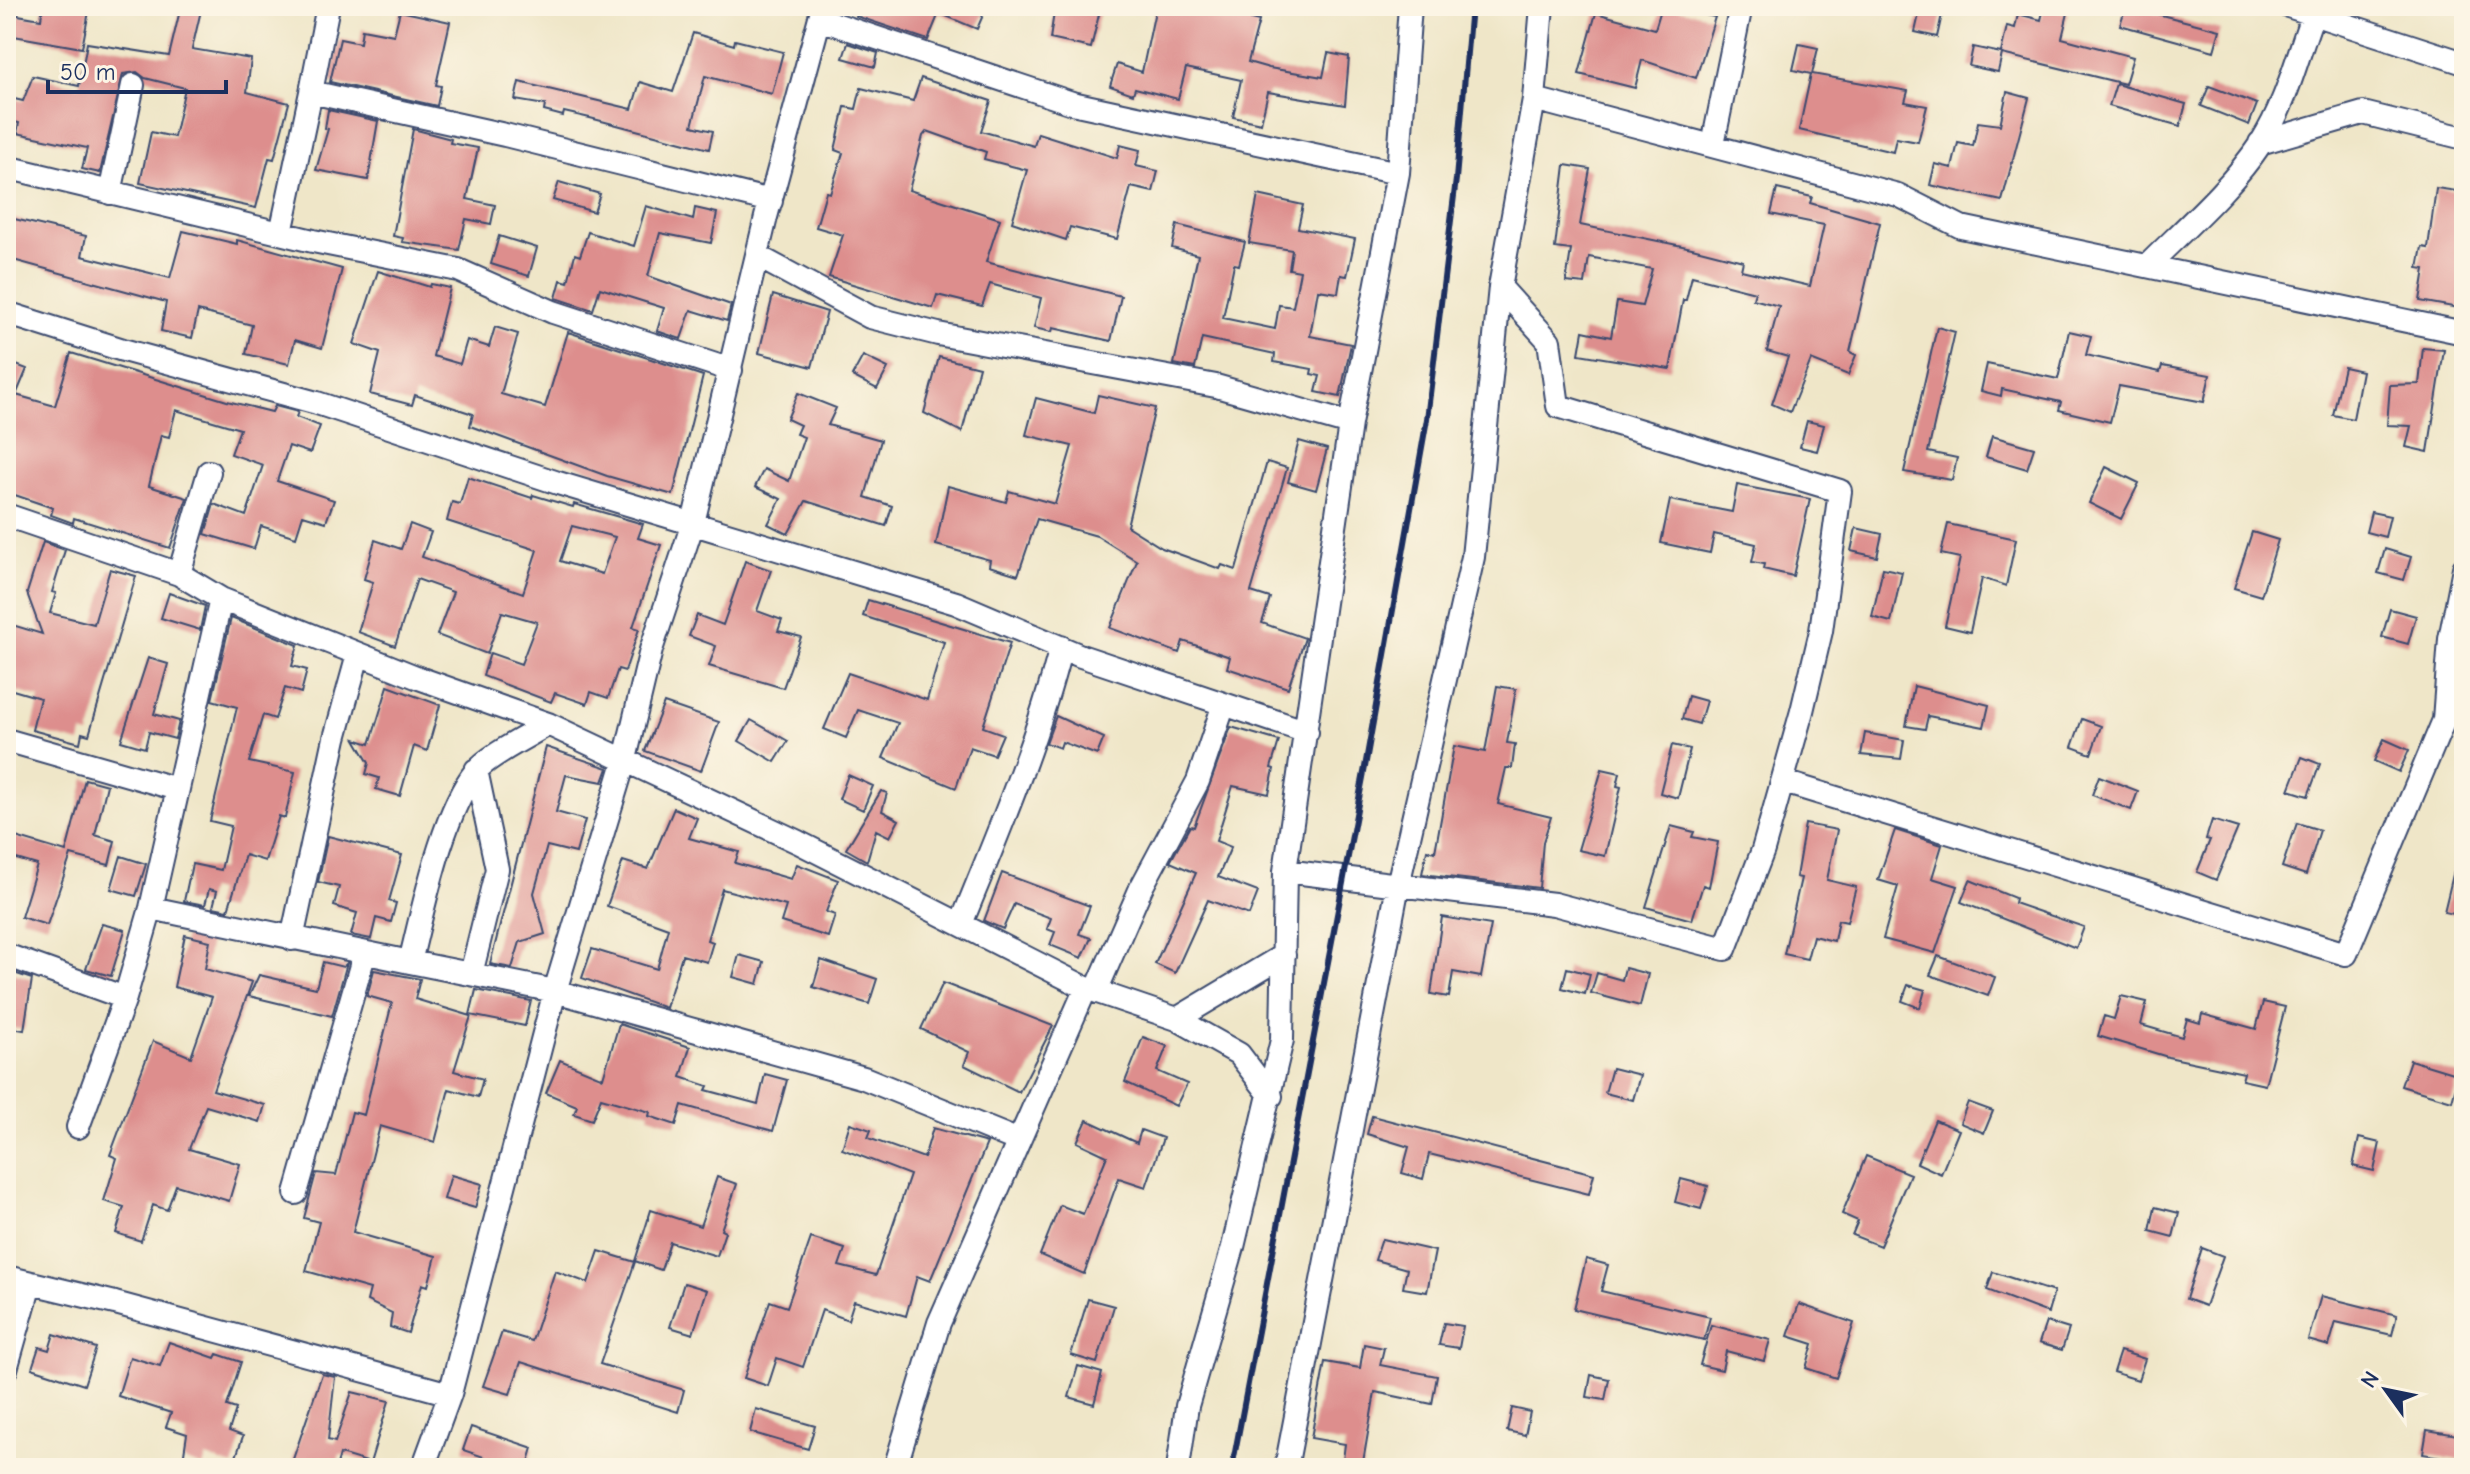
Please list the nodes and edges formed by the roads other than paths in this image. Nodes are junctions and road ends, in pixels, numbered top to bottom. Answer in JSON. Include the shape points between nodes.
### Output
{"nodes":[{"id":1,"x":328,"y":6,"type":"edge"},
{"id":2,"x":1410,"y":6,"type":"edge"},
{"id":3,"x":1542,"y":6,"type":"edge"},
{"id":4,"x":1741,"y":6,"type":"edge"},
{"id":5,"x":2288,"y":6,"type":"edge"},
{"id":6,"x":2315,"y":10,"type":"edge"},
{"id":7,"x":822,"y":12,"type":"edge"},
{"id":8,"x":2464,"y":63,"type":"edge"},
{"id":9,"x":133,"y":85,"type":"dead end"},
{"id":10,"x":311,"y":92,"type":"junction"},
{"id":11,"x":1534,"y":99,"type":"junction"},
{"id":12,"x":2464,"y":138,"type":"edge"},
{"id":13,"x":2260,"y":143,"type":"junction"},
{"id":14,"x":1713,"y":144,"type":"junction"},
{"id":15,"x":6,"y":167,"type":"edge"},
{"id":16,"x":1398,"y":173,"type":"junction"},
{"id":17,"x":110,"y":193,"type":"junction"},
{"id":18,"x":771,"y":201,"type":"junction"},
{"id":19,"x":281,"y":233,"type":"junction"},
{"id":20,"x":757,"y":256,"type":"junction"},
{"id":21,"x":2148,"y":265,"type":"junction"},
{"id":22,"x":1500,"y":287,"type":"junction"},
{"id":23,"x":6,"y":313,"type":"edge"},
{"id":24,"x":2464,"y":333,"type":"edge"},
{"id":25,"x":731,"y":370,"type":"junction"},
{"id":26,"x":1350,"y":424,"type":"junction"},
{"id":27,"x":209,"y":472,"type":"dead end"},
{"id":28,"x":6,"y":515,"type":"edge"},
{"id":29,"x":693,"y":523,"type":"junction"},
{"id":30,"x":2464,"y":568,"type":"edge"},
{"id":31,"x":179,"y":574,"type":"junction"},
{"id":32,"x":221,"y":599,"type":"junction"},
{"id":33,"x":1061,"y":647,"type":"junction"},
{"id":34,"x":358,"y":655,"type":"junction"},
{"id":35,"x":1224,"y":704,"type":"junction"},
{"id":36,"x":548,"y":724,"type":"junction"},
{"id":37,"x":1307,"y":732,"type":"junction"},
{"id":38,"x":6,"y":740,"type":"edge"},
{"id":39,"x":625,"y":759,"type":"junction"},
{"id":40,"x":476,"y":770,"type":"junction"},
{"id":41,"x":1784,"y":782,"type":"junction"},
{"id":42,"x":177,"y":789,"type":"junction"},
{"id":43,"x":1285,"y":871,"type":"junction"},
{"id":44,"x":1398,"y":885,"type":"junction"},
{"id":45,"x":151,"y":908,"type":"junction"},
{"id":46,"x":961,"y":924,"type":"junction"},
{"id":47,"x":292,"y":939,"type":"junction"},
{"id":48,"x":6,"y":955,"type":"edge"},
{"id":49,"x":364,"y":955,"type":"junction"},
{"id":50,"x":1284,"y":955,"type":"junction"},
{"id":51,"x":410,"y":962,"type":"junction"},
{"id":52,"x":471,"y":974,"type":"junction"},
{"id":53,"x":1091,"y":990,"type":"junction"},
{"id":54,"x":555,"y":991,"type":"junction"},
{"id":55,"x":125,"y":998,"type":"junction"},
{"id":56,"x":1177,"y":1019,"type":"junction"},
{"id":57,"x":1271,"y":1096,"type":"junction"},
{"id":58,"x":78,"y":1127,"type":"dead end"},
{"id":59,"x":1019,"y":1141,"type":"junction"},
{"id":60,"x":296,"y":1193,"type":"dead end"},
{"id":61,"x":6,"y":1277,"type":"edge"},
{"id":62,"x":30,"y":1284,"type":"junction"},
{"id":63,"x":6,"y":1369,"type":"edge"},
{"id":64,"x":450,"y":1394,"type":"junction"},
{"id":65,"x":423,"y":1468,"type":"edge"},
{"id":66,"x":895,"y":1468,"type":"edge"},
{"id":67,"x":1178,"y":1468,"type":"edge"},
{"id":68,"x":1286,"y":1468,"type":"edge"}],
"edges":[{"from":1,"to":10,"type":"street"},
{"from":2,"to":16,"type":"street"},
{"from":3,"to":11,"type":"street"},
{"from":4,"to":14,"type":"street"},
{"from":5,"to":6,"type":"street"},
{"from":6,"to":8,"type":"street"},
{"from":6,"to":13,"type":"street","via":[[2289,86]]},
{"from":7,"to":16,"type":"street","via":[[1072,103]]},
{"from":7,"to":18,"type":"street"},
{"from":9,"to":17,"type":"street"},
{"from":10,"to":18,"type":"street"},
{"from":10,"to":19,"type":"street"},
{"from":11,"to":14,"type":"street"},
{"from":11,"to":22,"type":"street"},
{"from":12,"to":13,"type":"street","via":[[2363,113]]},
{"from":13,"to":21,"type":"street"},
{"from":14,"to":21,"type":"street","via":[[1898,195],[1961,227]]},
{"from":15,"to":17,"type":"street"},
{"from":16,"to":26,"type":"street"},
{"from":17,"to":19,"type":"street"},
{"from":18,"to":20,"type":"street"},
{"from":19,"to":25,"type":"street","via":[[458,270],[553,312]]},
{"from":20,"to":25,"type":"street"},
{"from":20,"to":26,"type":"street","via":[[870,317],[1216,386]]},
{"from":21,"to":24,"type":"street"},
{"from":22,"to":41,"type":"street","via":[[1549,341],[1558,406],[1840,491],[1821,631]]},
{"from":22,"to":44,"type":"street","via":[[1473,557]]},
{"from":23,"to":29,"type":"street","via":[[317,403]]},
{"from":25,"to":29,"type":"street"},
{"from":26,"to":37,"type":"street"},
{"from":27,"to":31,"type":"street"},
{"from":28,"to":31,"type":"street"},
{"from":29,"to":33,"type":"street","via":[[956,603]]},
{"from":29,"to":39,"type":"street","via":[[651,650]]},
{"from":30,"to":41,"type":"street","via":[[2450,639],[2444,720],[2346,954]]},
{"from":31,"to":32,"type":"street"},
{"from":32,"to":34,"type":"street"},
{"from":32,"to":42,"type":"street"},
{"from":33,"to":35,"type":"street"},
{"from":33,"to":46,"type":"street","via":[[1014,793]]},
{"from":34,"to":36,"type":"street"},
{"from":34,"to":47,"type":"street"},
{"from":35,"to":37,"type":"street"},
{"from":35,"to":53,"type":"street","via":[[1198,781]]},
{"from":36,"to":39,"type":"street"},
{"from":36,"to":40,"type":"street"},
{"from":37,"to":43,"type":"street"},
{"from":38,"to":42,"type":"street"},
{"from":39,"to":46,"type":"street"},
{"from":39,"to":54,"type":"street"},
{"from":40,"to":51,"type":"street","via":[[430,883]]},
{"from":40,"to":52,"type":"street","via":[[497,869]]},
{"from":41,"to":44,"type":"street","via":[[1725,949],[1554,904]]},
{"from":42,"to":45,"type":"street"},
{"from":43,"to":44,"type":"street"},
{"from":43,"to":50,"type":"street"},
{"from":44,"to":68,"type":"street"},
{"from":45,"to":47,"type":"street"},
{"from":45,"to":55,"type":"street"},
{"from":46,"to":53,"type":"street"},
{"from":47,"to":49,"type":"street"},
{"from":48,"to":55,"type":"street"},
{"from":49,"to":51,"type":"street"},
{"from":49,"to":60,"type":"street"},
{"from":50,"to":56,"type":"street"},
{"from":50,"to":57,"type":"street","via":[[1282,1040]]},
{"from":51,"to":52,"type":"street"},
{"from":52,"to":54,"type":"street"},
{"from":53,"to":56,"type":"street"},
{"from":53,"to":59,"type":"street"},
{"from":54,"to":59,"type":"street","via":[[864,1078]]},
{"from":54,"to":64,"type":"street"},
{"from":55,"to":58,"type":"street"},
{"from":56,"to":57,"type":"street","via":[[1239,1054]]},
{"from":57,"to":67,"type":"street","via":[[1187,1406]]},
{"from":59,"to":66,"type":"street","via":[[939,1323]]},
{"from":61,"to":62,"type":"street"},
{"from":62,"to":63,"type":"street"},
{"from":62,"to":64,"type":"street"},
{"from":64,"to":65,"type":"street"}]}
